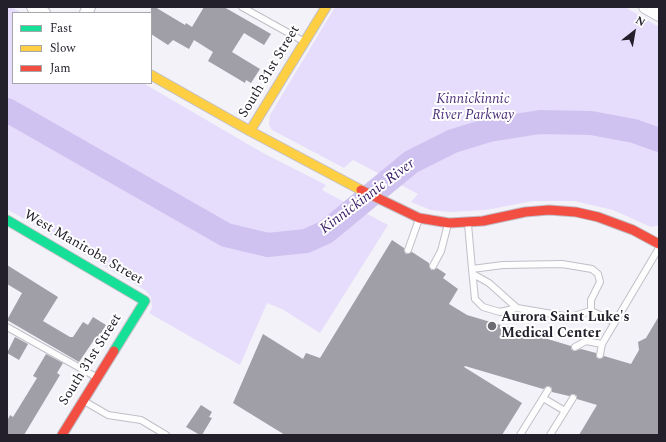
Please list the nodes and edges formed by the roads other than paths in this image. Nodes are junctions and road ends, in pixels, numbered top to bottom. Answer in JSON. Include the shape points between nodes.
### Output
{"nodes":[{"id":1,"x":33,"y":7,"type":"edge"},
{"id":2,"x":242,"y":7,"type":"edge"},
{"id":3,"x":326,"y":7,"type":"edge"},
{"id":4,"x":644,"y":7,"type":"edge"},
{"id":5,"x":42,"y":12,"type":"edge"},
{"id":6,"x":659,"y":15,"type":"edge"},
{"id":7,"x":304,"y":42,"type":"junction"},
{"id":8,"x":152,"y":75,"type":"edge"},
{"id":9,"x":250,"y":131,"type":"junction"},
{"id":10,"x":419,"y":218,"type":"junction"},
{"id":11,"x":7,"y":220,"type":"edge"},
{"id":12,"x":468,"y":222,"type":"junction"},
{"id":13,"x":449,"y":223,"type":"junction"},
{"id":14,"x":659,"y":244,"type":"edge"},
{"id":15,"x":659,"y":248,"type":"edge"},
{"id":16,"x":408,"y":250,"type":"dead end"},
{"id":17,"x":433,"y":266,"type":"dead end"},
{"id":18,"x":472,"y":271,"type":"junction"},
{"id":19,"x":145,"y":301,"type":"joint"},
{"id":20,"x":517,"y":308,"type":"junction"},
{"id":21,"x":591,"y":311,"type":"junction"},
{"id":22,"x":615,"y":322,"type":"junction"},
{"id":23,"x":7,"y":327,"type":"edge"},
{"id":24,"x":602,"y":344,"type":"junction"},
{"id":25,"x":575,"y":347,"type":"dead end"},
{"id":26,"x":600,"y":355,"type":"dead end"},
{"id":27,"x":97,"y":378,"type":"junction"},
{"id":28,"x":548,"y":390,"type":"dead end"},
{"id":29,"x":543,"y":398,"type":"junction"},
{"id":30,"x":573,"y":398,"type":"dead end"},
{"id":31,"x":83,"y":401,"type":"junction"},
{"id":32,"x":565,"y":411,"type":"junction"},
{"id":33,"x":62,"y":435,"type":"edge"},
{"id":34,"x":166,"y":435,"type":"edge"},
{"id":35,"x":520,"y":435,"type":"edge"},
{"id":36,"x":550,"y":435,"type":"edge"}],
"edges":[{"from":1,"to":5,"type":"street"},
{"from":2,"to":7,"type":"lane"},
{"from":3,"to":7,"type":"street","name":"South 31st Street"},
{"from":4,"to":6,"type":"street"},
{"from":7,"to":9,"type":"street","name":"South 31st Street"},
{"from":8,"to":9,"type":"street"},
{"from":9,"to":10,"type":"street"},
{"from":10,"to":13,"type":"street"},
{"from":10,"to":16,"type":"lane"},
{"from":11,"to":19,"type":"street","name":"West Manitoba Street"},
{"from":12,"to":13,"type":"street"},
{"from":12,"to":14,"type":"street","via":[[549,210],[576,212],[633,230]]},
{"from":12,"to":18,"type":"lane"},
{"from":13,"to":17,"type":"lane","via":[[441,251]]},
{"from":15,"to":22,"type":"lane"},
{"from":18,"to":20,"type":"lane"},
{"from":18,"to":20,"type":"lane","via":[[475,299],[483,307],[500,312]]},
{"from":18,"to":21,"type":"lane","via":[[503,265],[562,264],[592,269],[598,274],[600,282],[591,300]]},
{"from":19,"to":27,"type":"street","name":"South 31st Street"},
{"from":20,"to":21,"type":"lane","via":[[570,317]]},
{"from":21,"to":22,"type":"lane"},
{"from":22,"to":24,"type":"lane"},
{"from":23,"to":27,"type":"lane"},
{"from":24,"to":25,"type":"lane","via":[[586,341]]},
{"from":24,"to":26,"type":"lane"},
{"from":27,"to":31,"type":"street","name":"South 31st Street"},
{"from":28,"to":29,"type":"lane"},
{"from":29,"to":32,"type":"lane"},
{"from":29,"to":35,"type":"lane"},
{"from":30,"to":32,"type":"lane"},
{"from":31,"to":33,"type":"street","name":"South 31st Street"},
{"from":31,"to":34,"type":"lane","via":[[108,415],[141,420]]},
{"from":32,"to":36,"type":"lane"}]}
